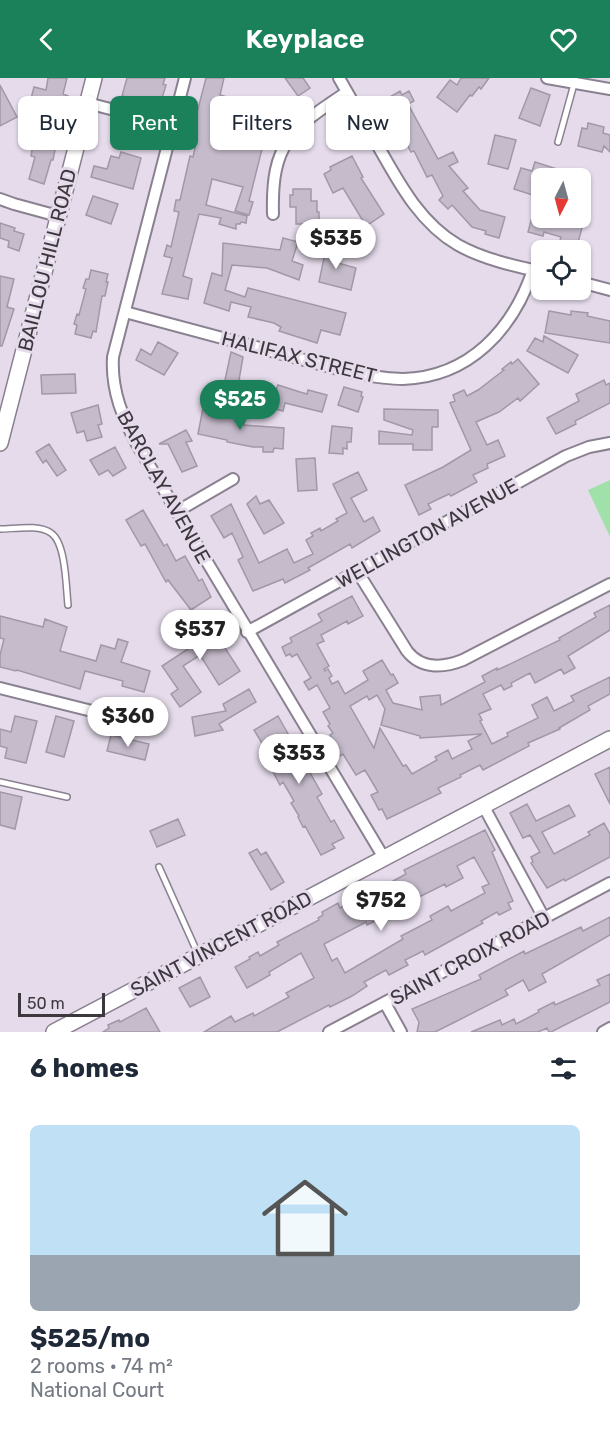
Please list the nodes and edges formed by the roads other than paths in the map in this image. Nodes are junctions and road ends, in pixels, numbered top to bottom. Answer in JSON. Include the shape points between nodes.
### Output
{"nodes":[{"id":1,"x":94,"y":78,"type":"edge"},
{"id":2,"x":185,"y":78,"type":"edge"},
{"id":3,"x":339,"y":78,"type":"edge"},
{"id":4,"x":547,"y":78,"type":"edge"},
{"id":5,"x":599,"y":78,"type":"edge"},
{"id":6,"x":579,"y":84,"type":"junction"},
{"id":7,"x":610,"y":89,"type":"edge"},
{"id":8,"x":347,"y":92,"type":"junction"},
{"id":9,"x":89,"y":96,"type":"edge"},
{"id":10,"x":180,"y":96,"type":"edge"},
{"id":11,"x":558,"y":142,"type":"dead end"},
{"id":12,"x":75,"y":150,"type":"edge"},
{"id":13,"x":166,"y":150,"type":"edge"},
{"id":14,"x":0,"y":198,"type":"edge"},
{"id":15,"x":273,"y":214,"type":"dead end"},
{"id":16,"x":58,"y":216,"type":"junction"},
{"id":17,"x":531,"y":269,"type":"edge"},
{"id":18,"x":531,"y":283,"type":"edge"},
{"id":19,"x":591,"y":285,"type":"edge"},
{"id":20,"x":610,"y":290,"type":"edge"},
{"id":21,"x":124,"y":312,"type":"junction"},
{"id":22,"x":0,"y":443,"type":"edge"},
{"id":23,"x":610,"y":443,"type":"edge"},
{"id":24,"x":233,"y":479,"type":"dead end"},
{"id":25,"x":176,"y":512,"type":"junction"},
{"id":26,"x":0,"y":530,"type":"edge"},
{"id":27,"x":357,"y":571,"type":"junction"},
{"id":28,"x":610,"y":584,"type":"edge"},
{"id":29,"x":68,"y":605,"type":"dead end"},
{"id":30,"x":247,"y":632,"type":"junction"},
{"id":31,"x":0,"y":688,"type":"edge"},
{"id":32,"x":140,"y":723,"type":"dead end"},
{"id":33,"x":610,"y":739,"type":"edge"},
{"id":34,"x":0,"y":782,"type":"edge"},
{"id":35,"x":67,"y":796,"type":"dead end"},
{"id":36,"x":484,"y":807,"type":"junction"},
{"id":37,"x":384,"y":858,"type":"junction"},
{"id":38,"x":159,"y":867,"type":"dead end"},
{"id":39,"x":610,"y":884,"type":"edge"},
{"id":40,"x":544,"y":918,"type":"junction"},
{"id":41,"x":199,"y":956,"type":"junction"},
{"id":42,"x":385,"y":1003,"type":"junction"},
{"id":43,"x":610,"y":1028,"type":"edge"},
{"id":44,"x":54,"y":1032,"type":"edge"},
{"id":45,"x":329,"y":1032,"type":"edge"},
{"id":46,"x":401,"y":1032,"type":"edge"},
{"id":47,"x":603,"y":1032,"type":"edge"}],
"edges":[{"from":1,"to":9,"type":"street","name":"BAILLOU HILL ROAD"},
{"from":2,"to":10,"type":"street","name":"BARCLAY AVENUE"},
{"from":3,"to":8,"type":"street"},
{"from":4,"to":6,"type":"street"},
{"from":5,"to":6,"type":"street"},
{"from":6,"to":7,"type":"street"},
{"from":6,"to":11,"type":"lane"},
{"from":8,"to":15,"type":"street","via":[[306,119],[282,149],[273,179]]},
{"from":8,"to":17,"type":"street","via":[[398,182],[432,225],[474,253]]},
{"from":12,"to":16,"type":"street","name":"BAILLOU HILL ROAD"},
{"from":13,"to":21,"type":"street","name":"BARCLAY AVENUE"},
{"from":14,"to":16,"type":"street"},
{"from":16,"to":22,"type":"street","name":"BAILLOU HILL ROAD"},
{"from":18,"to":21,"type":"street","name":"HALIFAX STREET","via":[[505,327],[486,347],[439,373],[405,379],[353,373]]},
{"from":19,"to":20,"type":"street"},
{"from":21,"to":25,"type":"street","name":"BARCLAY AVENUE","via":[[114,357],[115,394],[131,434]]},
{"from":23,"to":27,"type":"street","name":"WELLINGTON AVENUE","via":[[566,456]]},
{"from":24,"to":25,"type":"street"},
{"from":25,"to":30,"type":"street","name":"BARCLAY AVENUE"},
{"from":26,"to":29,"type":"lane","via":[[51,532],[62,554]]},
{"from":27,"to":28,"type":"street","via":[[407,651],[416,660],[432,666],[463,660]]},
{"from":27,"to":30,"type":"street","name":"WELLINGTON AVENUE"},
{"from":30,"to":37,"type":"street","name":"BARCLAY AVENUE"},
{"from":31,"to":32,"type":"street"},
{"from":33,"to":36,"type":"street","name":"SAINT VINCENT ROAD"},
{"from":34,"to":35,"type":"lane"},
{"from":36,"to":37,"type":"street","name":"SAINT VINCENT ROAD"},
{"from":36,"to":40,"type":"street"},
{"from":37,"to":41,"type":"street","name":"SAINT VINCENT ROAD"},
{"from":38,"to":41,"type":"lane"},
{"from":39,"to":40,"type":"street","name":"SAINT CROIX ROAD"},
{"from":40,"to":42,"type":"street","name":"SAINT CROIX ROAD"},
{"from":41,"to":44,"type":"street","name":"SAINT VINCENT ROAD"},
{"from":42,"to":45,"type":"street","name":"SAINT CROIX ROAD"},
{"from":42,"to":46,"type":"street"},
{"from":43,"to":47,"type":"street"}]}
